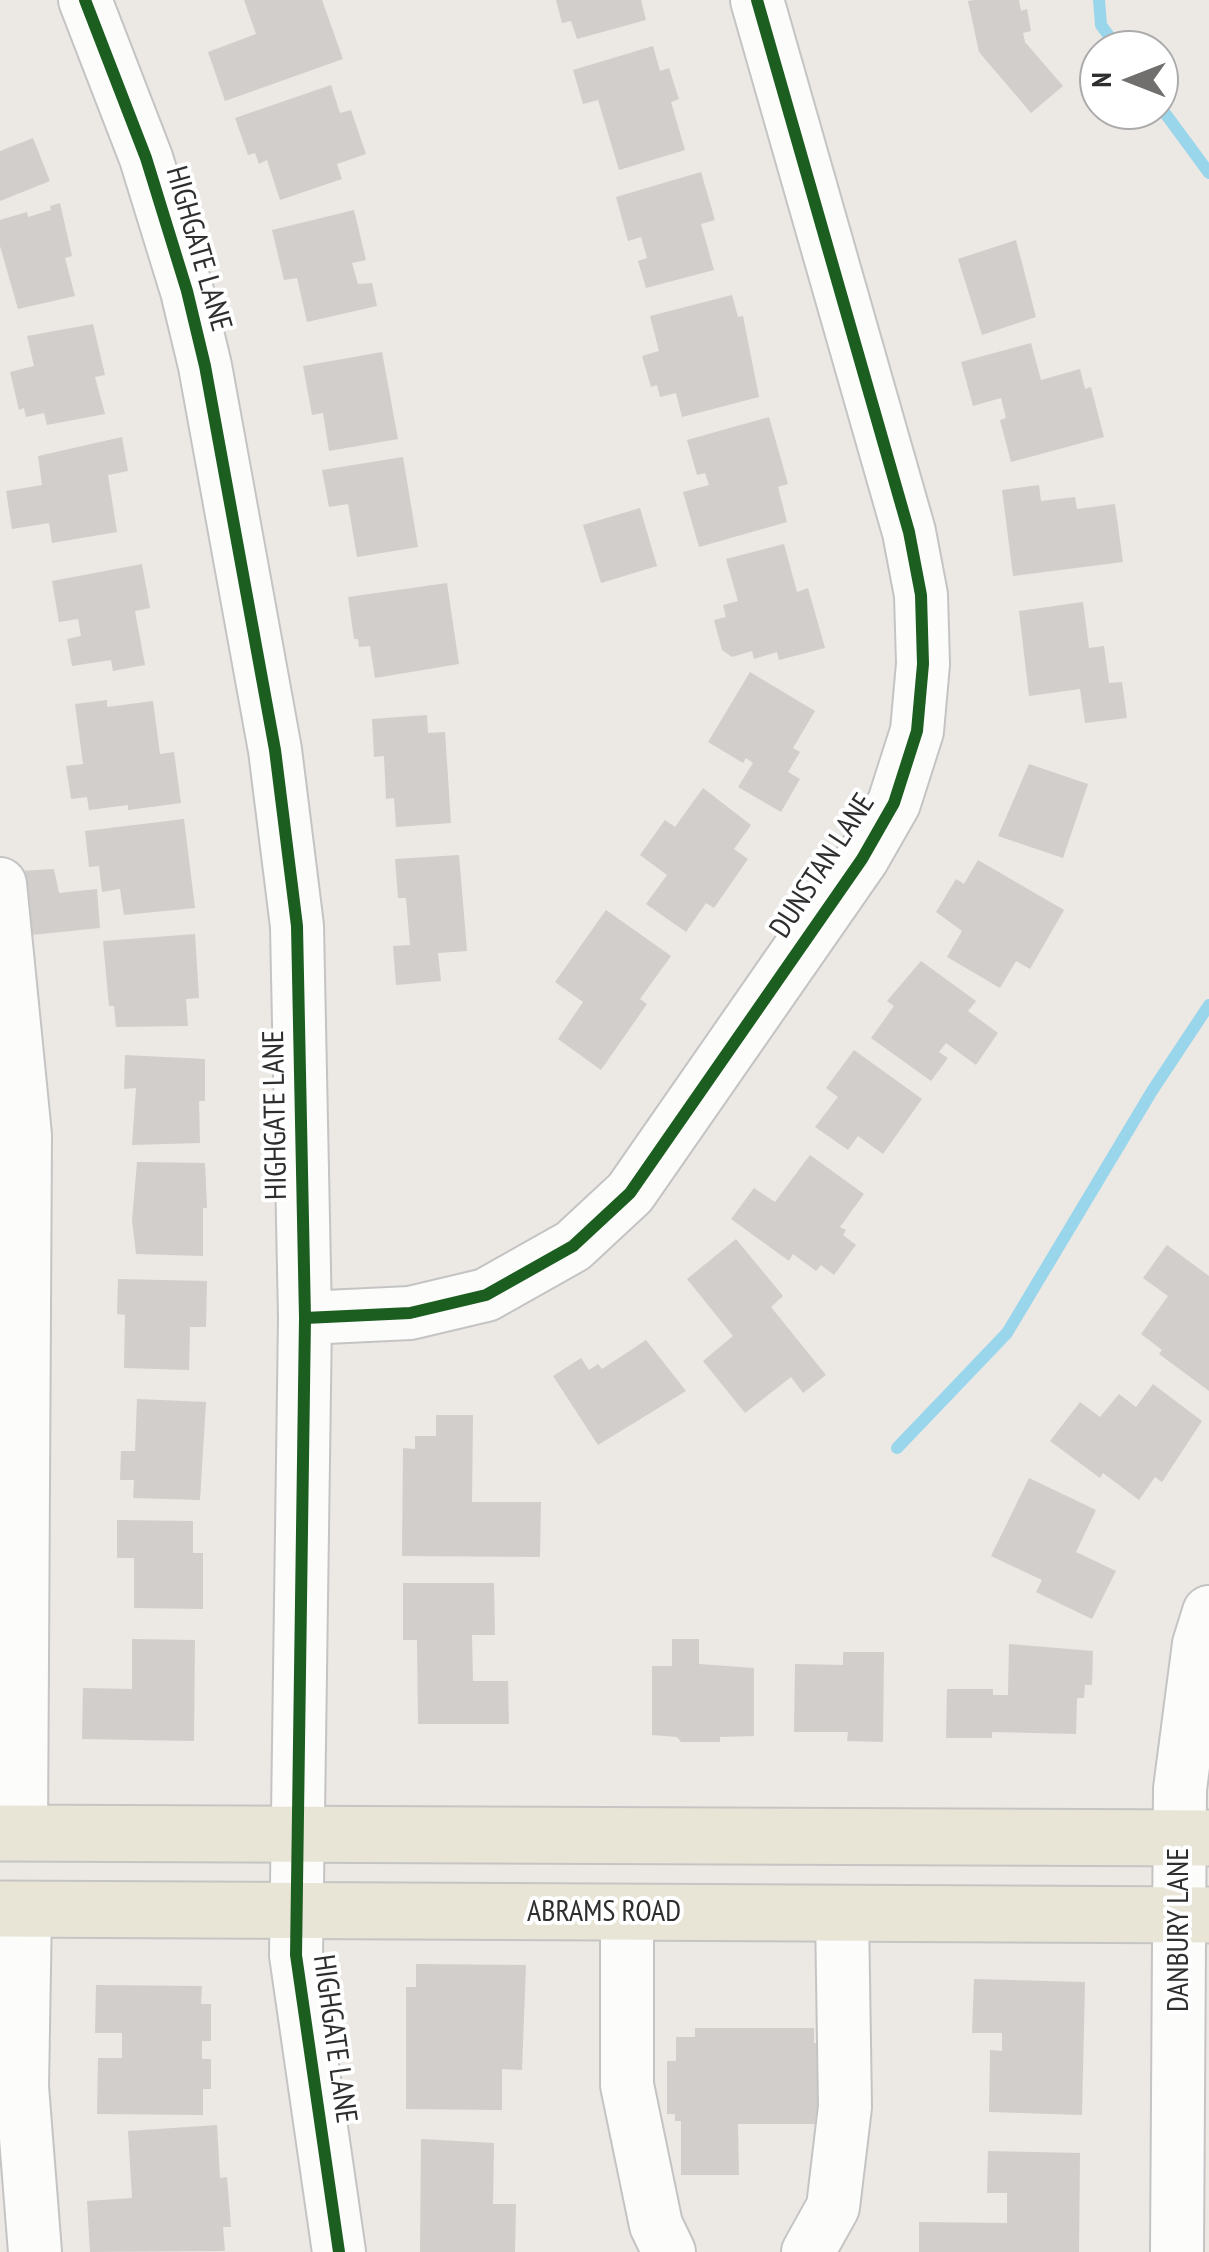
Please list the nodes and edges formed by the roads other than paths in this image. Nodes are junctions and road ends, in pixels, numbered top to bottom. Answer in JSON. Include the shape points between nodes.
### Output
{"nodes":[{"id":1,"x":85,"y":0,"type":"edge"},
{"id":2,"x":757,"y":0,"type":"edge"},
{"id":3,"x":0,"y":884,"type":"edge"},
{"id":4,"x":305,"y":1318,"type":"junction"},
{"id":5,"x":1209,"y":1612,"type":"edge"},
{"id":6,"x":10,"y":1833,"type":"edge"},
{"id":7,"x":296,"y":1834,"type":"junction"},
{"id":8,"x":1195,"y":1838,"type":"edge"},
{"id":9,"x":12,"y":1909,"type":"edge"},
{"id":10,"x":295,"y":1910,"type":"junction"},
{"id":11,"x":627,"y":1912,"type":"junction"},
{"id":12,"x":842,"y":1913,"type":"junction"},
{"id":13,"x":1195,"y":1915,"type":"edge"},
{"id":14,"x":35,"y":2252,"type":"edge"},
{"id":15,"x":339,"y":2252,"type":"edge"},
{"id":16,"x":670,"y":2252,"type":"edge"},
{"id":17,"x":808,"y":2252,"type":"edge"},
{"id":18,"x":1178,"y":2252,"type":"edge"}],
"edges":[{"from":1,"to":4,"type":"street","name":"HIGHGATE LANE","via":[[146,158],[205,366],[275,750],[296,926]]},
{"from":2,"to":4,"type":"street","name":"DUNSTAN LANE","via":[[922,595],[917,731],[894,804],[630,1193],[574,1246],[486,1295],[410,1313]]},
{"from":3,"to":6,"type":"street","via":[[25,1135]]},
{"from":4,"to":7,"type":"street","name":"HIGHGATE LANE"},
{"from":5,"to":8,"type":"street","name":"DANBURY LANE","via":[[1184,1748]]},
{"from":6,"to":7,"type":"main road"},
{"from":7,"to":8,"type":"main road"},
{"from":7,"to":10,"type":"street","name":"HIGHGATE LANE"},
{"from":8,"to":13,"type":"street","name":"DANBURY LANE"},
{"from":9,"to":10,"type":"main road","name":"ABRAMS ROAD"},
{"from":9,"to":14,"type":"street"},
{"from":10,"to":11,"type":"main road","name":"ABRAMS ROAD"},
{"from":10,"to":15,"type":"street","name":"HIGHGATE LANE"},
{"from":11,"to":12,"type":"main road","name":"ABRAMS ROAD"},
{"from":11,"to":16,"type":"street","via":[[627,2085],[656,2225]]},
{"from":12,"to":13,"type":"main road","name":"ABRAMS ROAD"},
{"from":12,"to":17,"type":"street","via":[[845,2107],[833,2207]]},
{"from":13,"to":18,"type":"street","name":"DANBURY LANE"}]}
